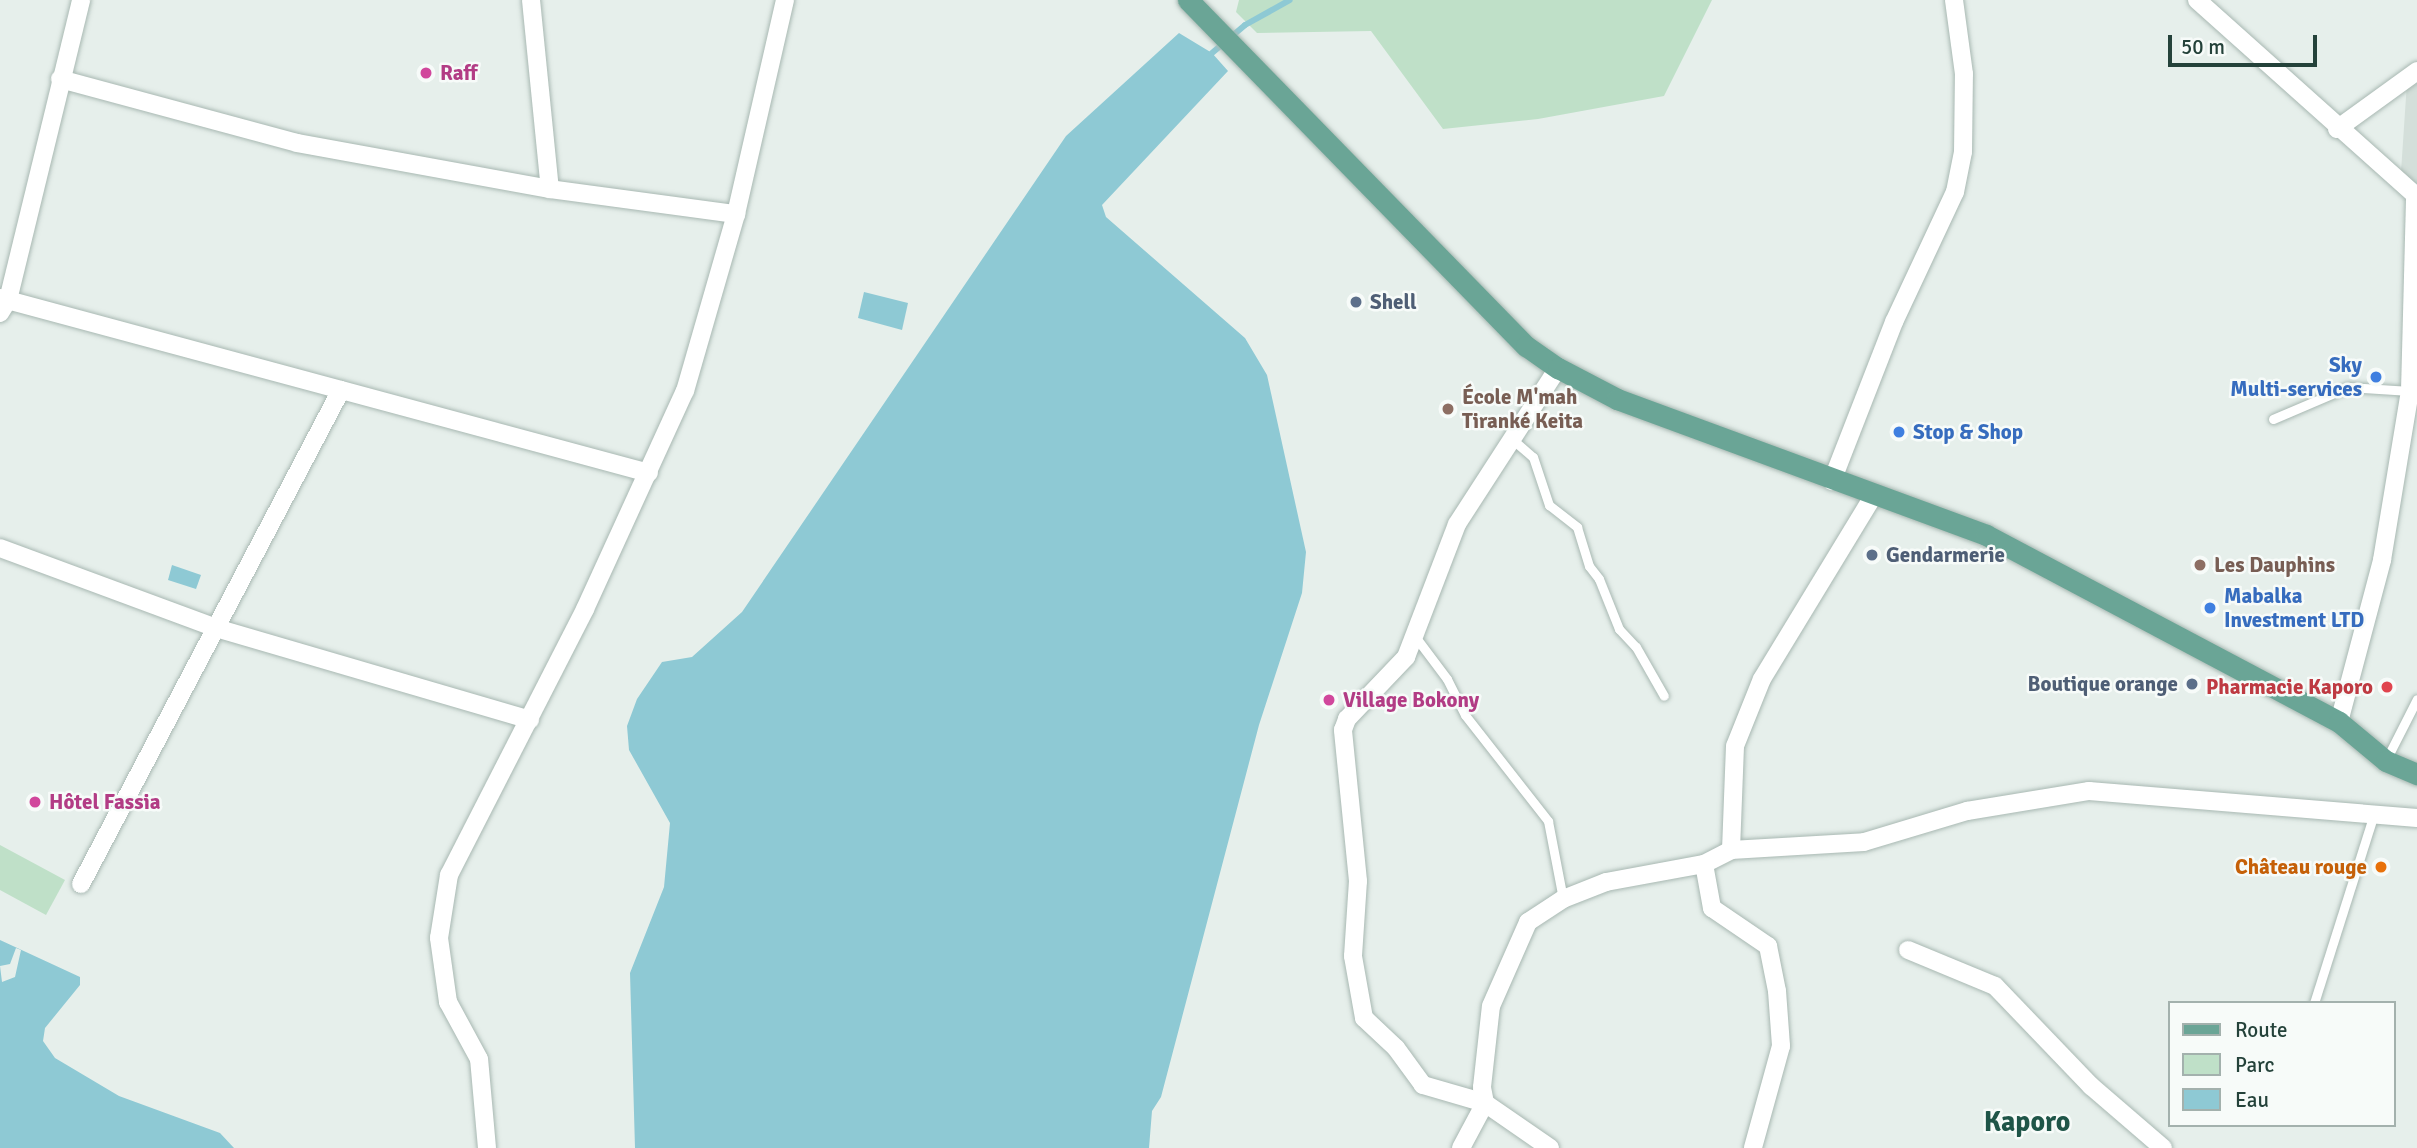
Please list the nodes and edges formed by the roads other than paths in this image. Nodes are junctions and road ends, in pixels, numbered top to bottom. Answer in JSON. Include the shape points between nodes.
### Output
{"nodes":[{"id":1,"x":81,"y":0,"type":"edge"},
{"id":2,"x":531,"y":0,"type":"edge"},
{"id":3,"x":785,"y":0,"type":"edge"},
{"id":4,"x":1954,"y":0,"type":"edge"},
{"id":5,"x":2197,"y":0,"type":"edge"},
{"id":6,"x":1193,"y":6,"type":"edge"},
{"id":7,"x":2417,"y":71,"type":"edge"},
{"id":8,"x":60,"y":79,"type":"junction"},
{"id":9,"x":2337,"y":129,"type":"junction"},
{"id":10,"x":550,"y":189,"type":"junction"},
{"id":11,"x":2416,"y":196,"type":"edge"},
{"id":12,"x":736,"y":214,"type":"junction"},
{"id":13,"x":3,"y":304,"type":"edge"},
{"id":14,"x":1558,"y":368,"type":"junction"},
{"id":15,"x":341,"y":390,"type":"junction"},
{"id":16,"x":2410,"y":391,"type":"junction"},
{"id":17,"x":2273,"y":419,"type":"dead end"},
{"id":18,"x":1512,"y":439,"type":"junction"},
{"id":19,"x":649,"y":473,"type":"junction"},
{"id":20,"x":1832,"y":481,"type":"junction"},
{"id":21,"x":1874,"y":495,"type":"junction"},
{"id":22,"x":0,"y":548,"type":"edge"},
{"id":23,"x":219,"y":629,"type":"junction"},
{"id":24,"x":1414,"y":635,"type":"junction"},
{"id":25,"x":1664,"y":696,"type":"dead end"},
{"id":26,"x":2417,"y":699,"type":"edge"},
{"id":27,"x":530,"y":720,"type":"junction"},
{"id":28,"x":2339,"y":722,"type":"junction"},
{"id":29,"x":2386,"y":761,"type":"junction"},
{"id":30,"x":2417,"y":774,"type":"edge"},
{"id":31,"x":2375,"y":812,"type":"junction"},
{"id":32,"x":2417,"y":818,"type":"edge"},
{"id":33,"x":1731,"y":850,"type":"junction"},
{"id":34,"x":1704,"y":864,"type":"junction"},
{"id":35,"x":81,"y":884,"type":"dead end"},
{"id":36,"x":1563,"y":899,"type":"junction"},
{"id":37,"x":1908,"y":950,"type":"dead end"},
{"id":38,"x":2315,"y":1001,"type":"edge"},
{"id":39,"x":1485,"y":1103,"type":"junction"},
{"id":40,"x":487,"y":1148,"type":"edge"},
{"id":41,"x":1461,"y":1148,"type":"edge"},
{"id":42,"x":1550,"y":1148,"type":"edge"},
{"id":43,"x":1753,"y":1148,"type":"edge"},
{"id":44,"x":2163,"y":1148,"type":"edge"}],
"edges":[{"from":1,"to":8,"type":"street"},
{"from":2,"to":10,"type":"street"},
{"from":3,"to":12,"type":"street"},
{"from":4,"to":20,"type":"street","via":[[1964,74],[1963,152],[1955,192],[1894,322]]},
{"from":5,"to":9,"type":"street"},
{"from":6,"to":14,"type":"main road","via":[[1526,346]]},
{"from":7,"to":9,"type":"street"},
{"from":8,"to":10,"type":"street","via":[[297,144]]},
{"from":8,"to":13,"type":"street"},
{"from":9,"to":11,"type":"street"},
{"from":10,"to":12,"type":"street"},
{"from":11,"to":16,"type":"street"},
{"from":12,"to":19,"type":"street","via":[[685,391]]},
{"from":13,"to":15,"type":"street"},
{"from":14,"to":18,"type":"street"},
{"from":14,"to":20,"type":"main road","via":[[1616,399]]},
{"from":15,"to":19,"type":"street"},
{"from":15,"to":23,"type":"street"},
{"from":16,"to":17,"type":"lane","via":[[2348,387]]},
{"from":16,"to":28,"type":"street","via":[[2382,560]]},
{"from":18,"to":24,"type":"street","via":[[1457,524]]},
{"from":18,"to":25,"type":"lane","via":[[1533,457],[1549,505],[1577,527],[1589,566],[1619,629],[1636,647]]},
{"from":19,"to":27,"type":"street"},
{"from":20,"to":21,"type":"main road"},
{"from":21,"to":28,"type":"main road","via":[[1986,535]]},
{"from":21,"to":33,"type":"street","via":[[1762,678],[1735,746]]},
{"from":22,"to":23,"type":"street"},
{"from":23,"to":27,"type":"street"},
{"from":23,"to":35,"type":"street"},
{"from":24,"to":36,"type":"lane","via":[[1447,679],[1465,715],[1548,821]]},
{"from":24,"to":39,"type":"street","via":[[1406,657],[1347,719],[1343,730],[1358,881],[1353,956],[1364,1018],[1396,1048],[1423,1085]]},
{"from":26,"to":29,"type":"lane"},
{"from":27,"to":40,"type":"street","via":[[449,875],[439,938],[448,1003],[479,1059]]},
{"from":28,"to":29,"type":"main road"},
{"from":29,"to":30,"type":"main road"},
{"from":31,"to":32,"type":"street"},
{"from":31,"to":33,"type":"street","via":[[2089,790],[1967,811],[1864,842]]},
{"from":31,"to":38,"type":"lane"},
{"from":33,"to":34,"type":"street"},
{"from":34,"to":36,"type":"street","via":[[1606,882]]},
{"from":34,"to":43,"type":"street","via":[[1712,908],[1768,946],[1777,991],[1781,1046]]},
{"from":36,"to":39,"type":"street","via":[[1528,922],[1491,1006],[1482,1087]]},
{"from":37,"to":44,"type":"street","via":[[1995,986],[2091,1086]]},
{"from":39,"to":41,"type":"street"},
{"from":39,"to":42,"type":"street"}]}
